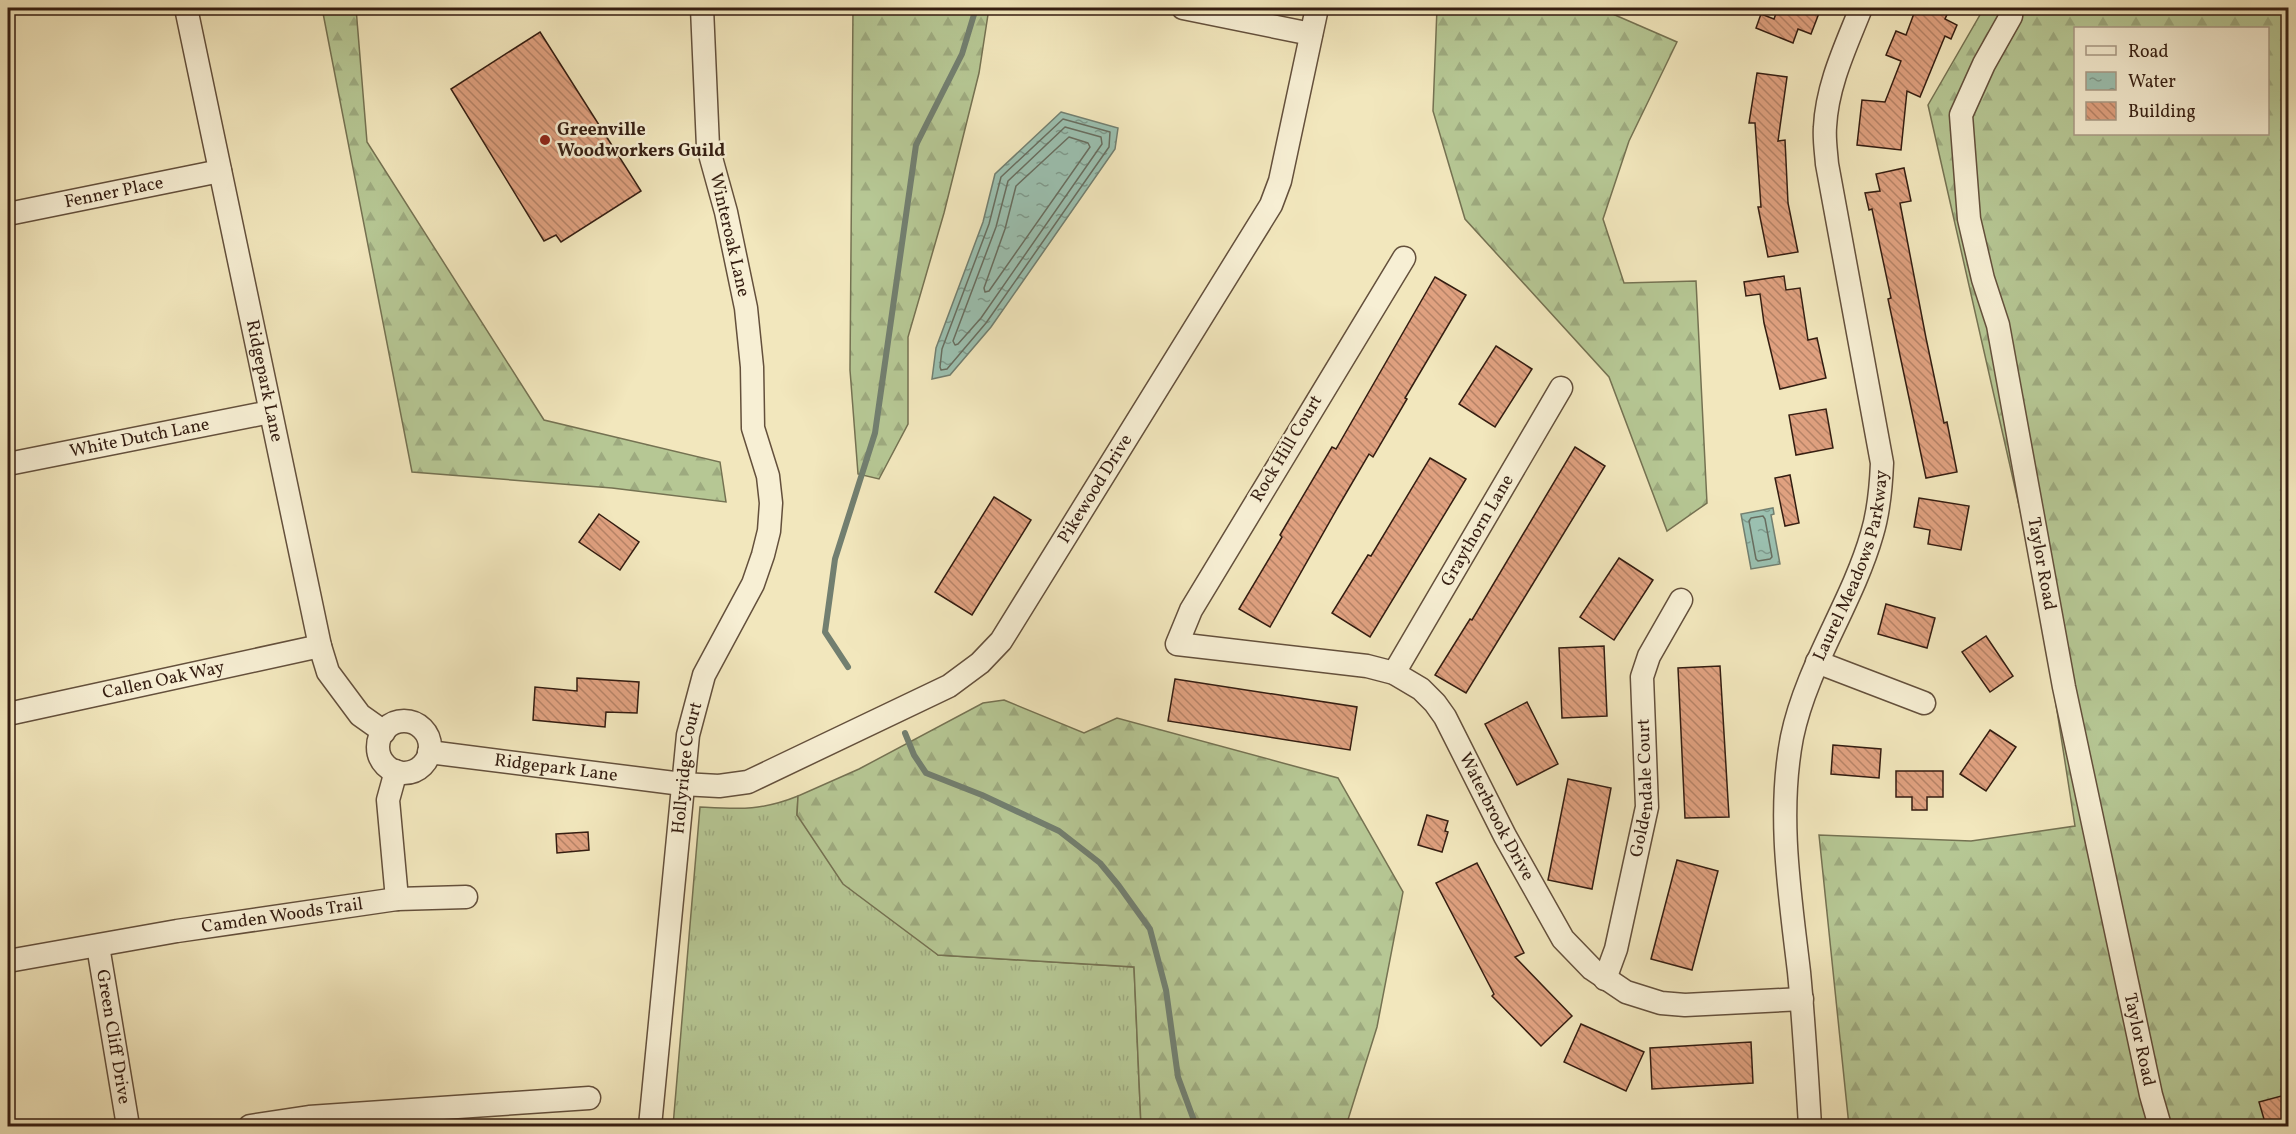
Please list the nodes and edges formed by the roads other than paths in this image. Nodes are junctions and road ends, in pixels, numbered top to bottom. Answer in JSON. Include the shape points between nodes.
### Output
{"nodes":[{"id":1,"x":186,"y":8,"type":"edge"},
{"id":2,"x":702,"y":8,"type":"edge"},
{"id":3,"x":1183,"y":8,"type":"edge"},
{"id":4,"x":1317,"y":8,"type":"edge"},
{"id":5,"x":1861,"y":8,"type":"edge"},
{"id":6,"x":2012,"y":8,"type":"edge"},
{"id":7,"x":1311,"y":34,"type":"junction"},
{"id":8,"x":219,"y":171,"type":"junction"},
{"id":9,"x":8,"y":214,"type":"edge"},
{"id":10,"x":1404,"y":258,"type":"dead end"},
{"id":11,"x":1561,"y":388,"type":"dead end"},
{"id":12,"x":270,"y":412,"type":"junction"},
{"id":13,"x":753,"y":428,"type":"joint"},
{"id":14,"x":8,"y":464,"type":"edge"},
{"id":15,"x":1681,"y":600,"type":"dead end"},
{"id":16,"x":1177,"y":644,"type":"joint"},
{"id":17,"x":320,"y":646,"type":"junction"},
{"id":18,"x":1817,"y":662,"type":"junction"},
{"id":19,"x":1394,"y":673,"type":"junction"},
{"id":20,"x":1924,"y":703,"type":"dead end"},
{"id":21,"x":8,"y":714,"type":"edge"},
{"id":22,"x":384,"y":732,"type":"junction"},
{"id":23,"x":429,"y":752,"type":"junction"},
{"id":24,"x":396,"y":771,"type":"junction"},
{"id":25,"x":682,"y":784,"type":"junction"},
{"id":26,"x":466,"y":897,"type":"dead end"},
{"id":27,"x":397,"y":899,"type":"junction"},
{"id":28,"x":98,"y":946,"type":"junction"},
{"id":29,"x":8,"y":961,"type":"edge"},
{"id":30,"x":1605,"y":979,"type":"junction"},
{"id":31,"x":1802,"y":999,"type":"junction"},
{"id":32,"x":589,"y":1098,"type":"dead end"},
{"id":33,"x":128,"y":1126,"type":"edge"},
{"id":34,"x":250,"y":1126,"type":"edge"},
{"id":35,"x":650,"y":1126,"type":"edge"},
{"id":36,"x":1810,"y":1126,"type":"edge"},
{"id":37,"x":2160,"y":1126,"type":"edge"}],
"edges":[{"from":1,"to":8,"type":"street","name":"Ridgepark Lane"},
{"from":2,"to":13,"type":"street","name":"Winteroak Lane","via":[[708,147],[746,308]]},
{"from":3,"to":7,"type":"street"},
{"from":4,"to":7,"type":"street","name":"Pikewood Drive"},
{"from":5,"to":18,"type":"street","name":"Laurel Meadows Parkway","via":[[1839,62],[1824,128],[1827,164],[1882,463],[1881,489],[1864,557]]},
{"from":6,"to":37,"type":"street","name":"Taylor Road","via":[[1961,114],[1969,219],[1998,325],[2066,698]]},
{"from":7,"to":25,"type":"street","name":"Pikewood Drive","via":[[1280,181],[1271,205],[1001,641],[949,686],[748,782],[719,786]]},
{"from":8,"to":9,"type":"street","name":"Fenner Place"},
{"from":8,"to":12,"type":"street","name":"Ridgepark Lane"},
{"from":10,"to":16,"type":"street","name":"Rock Hill Court","via":[[1191,610]]},
{"from":11,"to":19,"type":"street","name":"Graythorn Lane"},
{"from":12,"to":14,"type":"street","name":"White Dutch Lane"},
{"from":12,"to":17,"type":"street","name":"Ridgepark Lane"},
{"from":13,"to":25,"type":"street","name":"Hollyridge Court","via":[[768,476],[769,531],[753,584],[696,697]]},
{"from":15,"to":30,"type":"street","name":"Goldendale Court","via":[[1649,656],[1642,677],[1647,807],[1616,949]]},
{"from":16,"to":19,"type":"street","name":"Waterbrook Drive","via":[[1367,666]]},
{"from":17,"to":21,"type":"street","name":"Callen Oak Way"},
{"from":17,"to":22,"type":"street","name":"Ridgepark Lane","via":[[328,672],[360,716]]},
{"from":18,"to":20,"type":"street"},
{"from":18,"to":31,"type":"street","name":"Laurel Meadows Parkway","via":[[1793,735],[1785,786],[1788,870]]},
{"from":19,"to":30,"type":"street","name":"Waterbrook Drive","via":[[1421,689],[1445,717],[1563,939]]},
{"from":22,"to":23,"type":"street","via":[[394,723],[412,722],[426,732]]},
{"from":22,"to":24,"type":"street","via":[[379,752],[382,761]]},
{"from":23,"to":24,"type":"street","via":[[419,768],[404,773]]},
{"from":23,"to":25,"type":"street","name":"Ridgepark Lane"},
{"from":24,"to":27,"type":"street","via":[[388,800]]},
{"from":25,"to":35,"type":"street","name":"Hollyridge Court"},
{"from":26,"to":27,"type":"street","name":"Camden Woods Trail"},
{"from":27,"to":28,"type":"street","name":"Camden Woods Trail"},
{"from":28,"to":29,"type":"street","name":"Camden Woods Trail"},
{"from":28,"to":33,"type":"street","name":"Green Cliff Drive"},
{"from":30,"to":31,"type":"street","name":"Waterbrook Drive","via":[[1626,992],[1661,1003]]},
{"from":31,"to":36,"type":"street","name":"Laurel Meadows Parkway"},
{"from":32,"to":34,"type":"street","via":[[309,1117]]}]}
